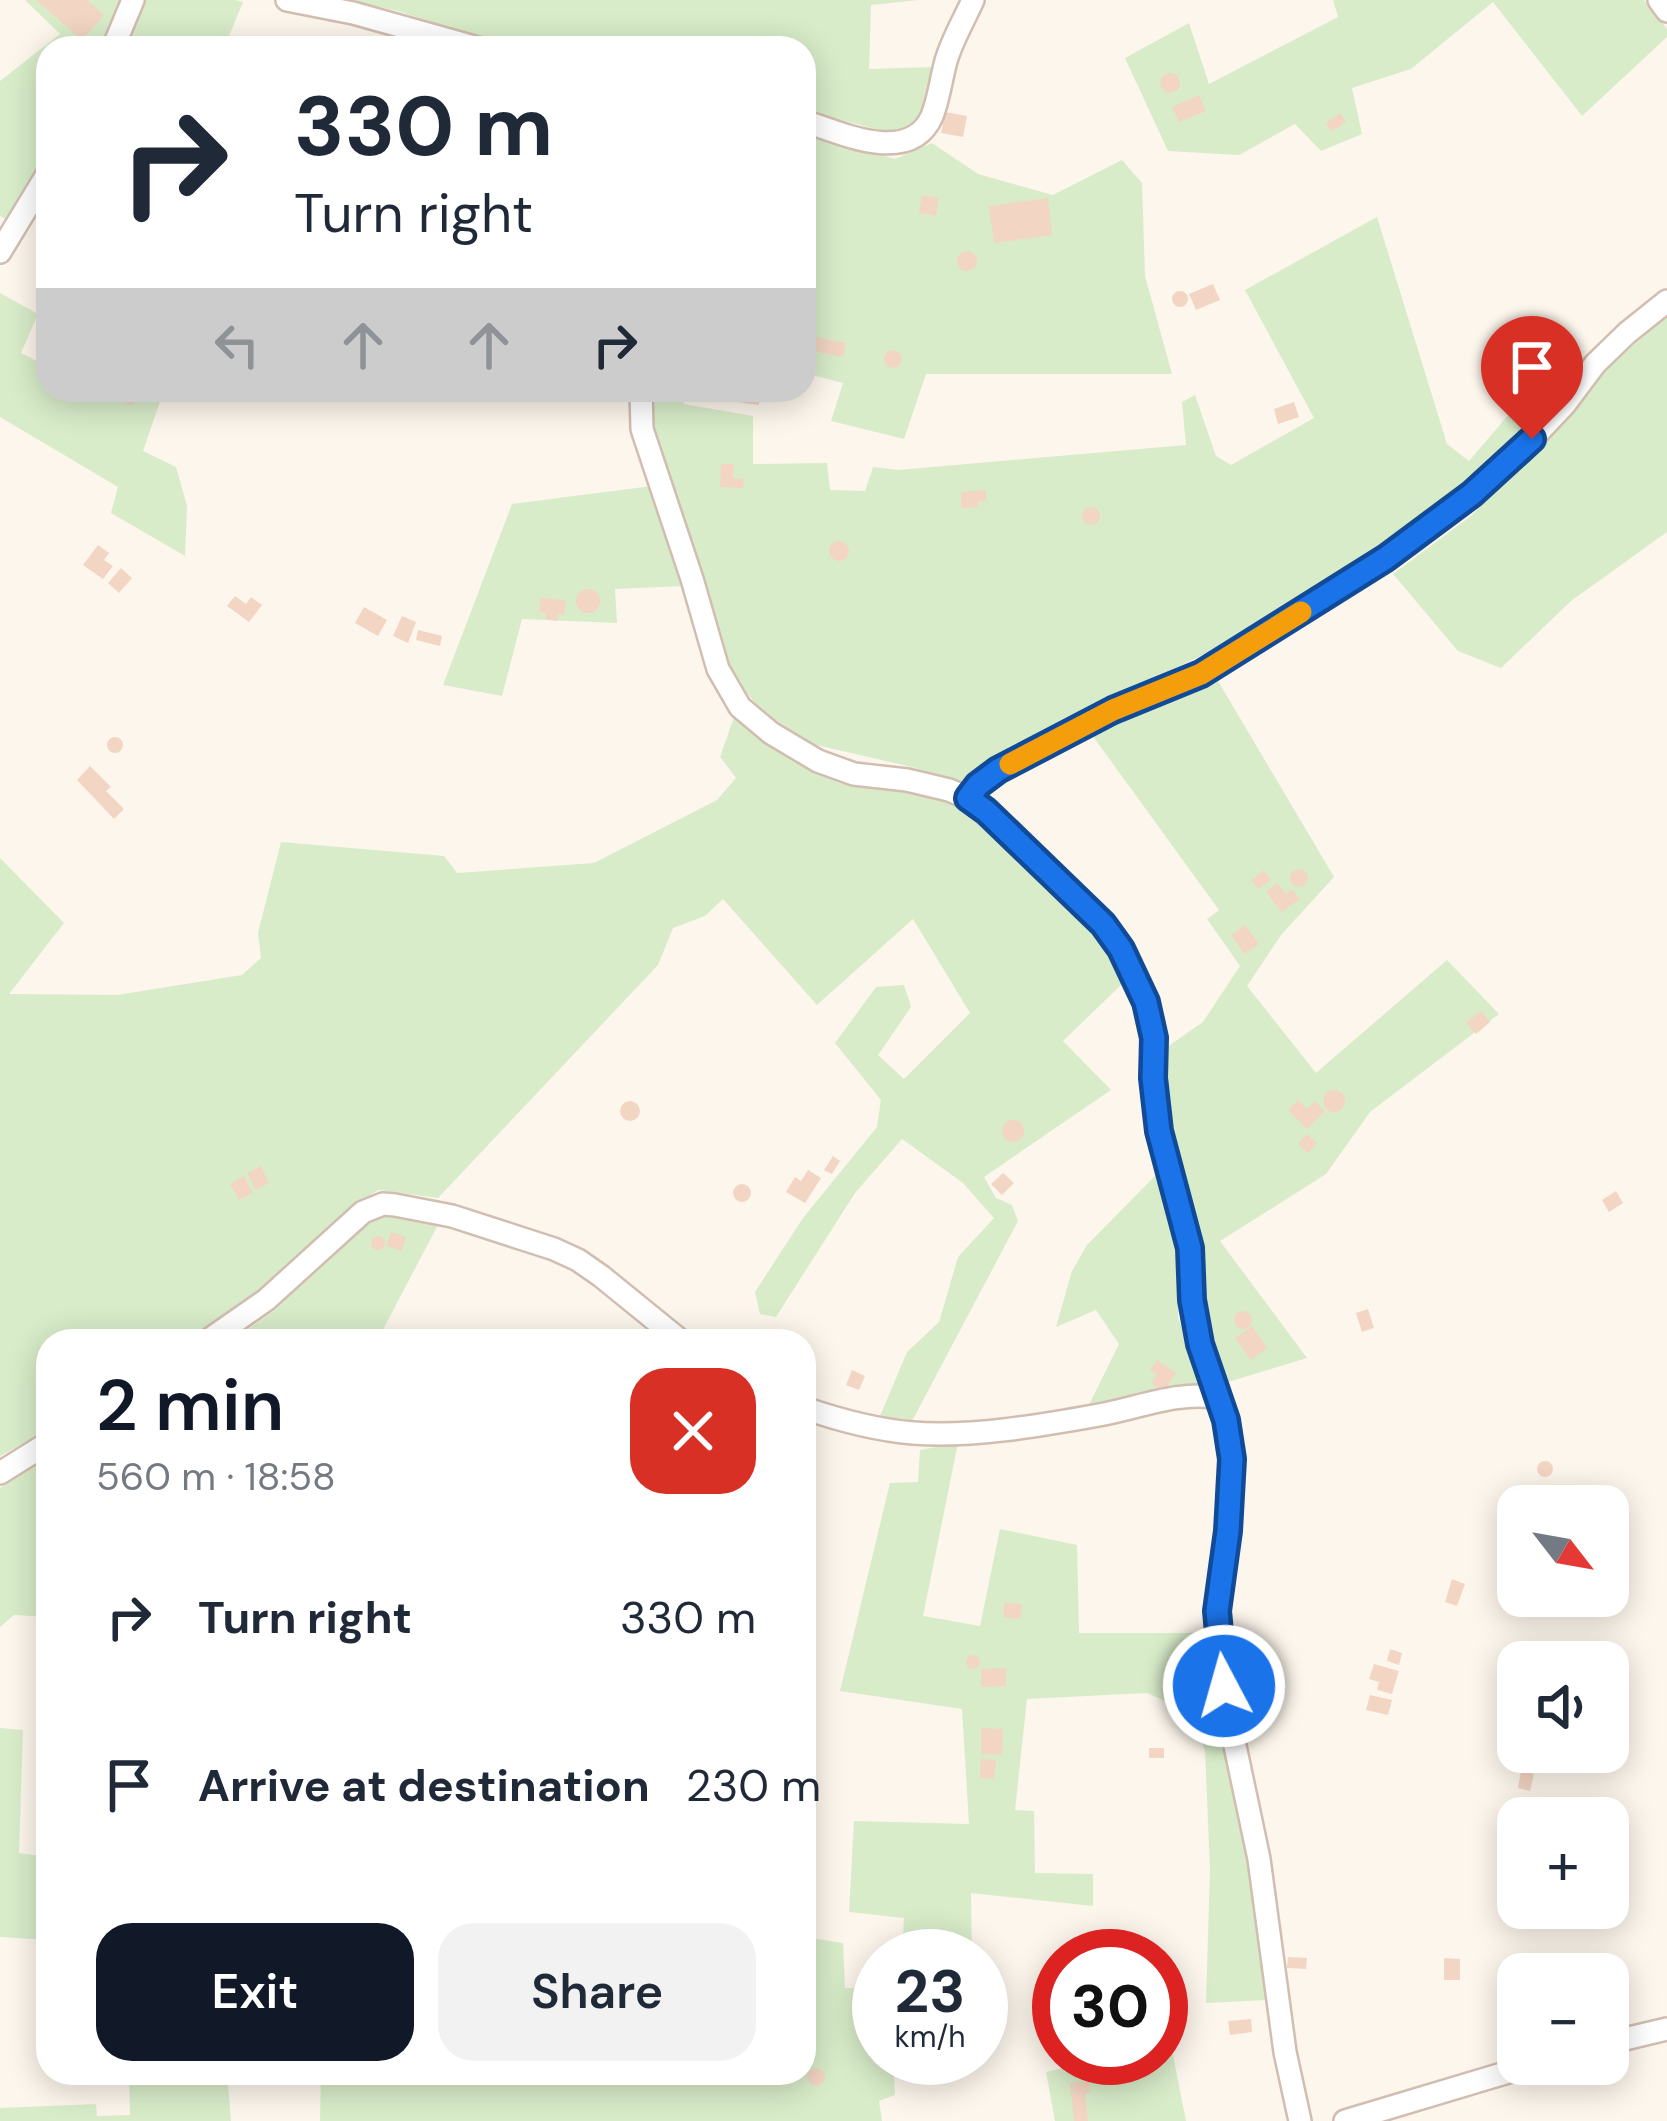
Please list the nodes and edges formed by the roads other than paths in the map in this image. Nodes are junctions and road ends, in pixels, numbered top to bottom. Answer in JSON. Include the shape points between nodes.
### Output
{"nodes":[{"id":1,"x":134,"y":0,"type":"edge"},
{"id":2,"x":287,"y":0,"type":"edge"},
{"id":3,"x":973,"y":0,"type":"edge"},
{"id":4,"x":1659,"y":0,"type":"edge"},
{"id":5,"x":1667,"y":11,"type":"edge"},
{"id":6,"x":118,"y":36,"type":"edge"},
{"id":7,"x":435,"y":36,"type":"edge"},
{"id":8,"x":816,"y":125,"type":"edge"},
{"id":9,"x":36,"y":193,"type":"edge"},
{"id":10,"x":0,"y":252,"type":"edge"},
{"id":11,"x":1667,"y":301,"type":"edge"},
{"id":12,"x":641,"y":402,"type":"edge"},
{"id":13,"x":968,"y":798,"type":"junction"},
{"id":14,"x":224,"y":1329,"type":"edge"},
{"id":15,"x":666,"y":1329,"type":"edge"},
{"id":16,"x":1219,"y":1398,"type":"junction"},
{"id":17,"x":816,"y":1412,"type":"edge"},
{"id":18,"x":36,"y":1450,"type":"edge"},
{"id":19,"x":0,"y":1473,"type":"edge"},
{"id":20,"x":1667,"y":2029,"type":"edge"},
{"id":21,"x":1629,"y":2038,"type":"edge"},
{"id":22,"x":1497,"y":2075,"type":"edge"},
{"id":23,"x":1300,"y":2121,"type":"edge"},
{"id":24,"x":1345,"y":2121,"type":"edge"}],
"edges":[{"from":1,"to":6,"type":"street"},
{"from":2,"to":7,"type":"street"},
{"from":3,"to":8,"type":"street","via":[[924,131],[890,144]]},
{"from":4,"to":5,"type":"street"},
{"from":9,"to":10,"type":"street"},
{"from":11,"to":13,"type":"street","via":[[1472,494],[1386,558],[1201,674],[998,770]]},
{"from":12,"to":13,"type":"street","via":[[642,429],[718,669],[740,706],[818,761]]},
{"from":13,"to":16,"type":"street","via":[[1103,924],[1135,974],[1154,1038],[1159,1131],[1190,1248],[1200,1344]]},
{"from":14,"to":15,"type":"street","via":[[363,1211],[395,1204],[578,1260]]},
{"from":16,"to":17,"type":"street","via":[[945,1434],[869,1427]]},
{"from":16,"to":23,"type":"street","via":[[1232,1489],[1218,1640]]},
{"from":18,"to":19,"type":"street"},
{"from":20,"to":21,"type":"street"},
{"from":22,"to":24,"type":"street"}]}
